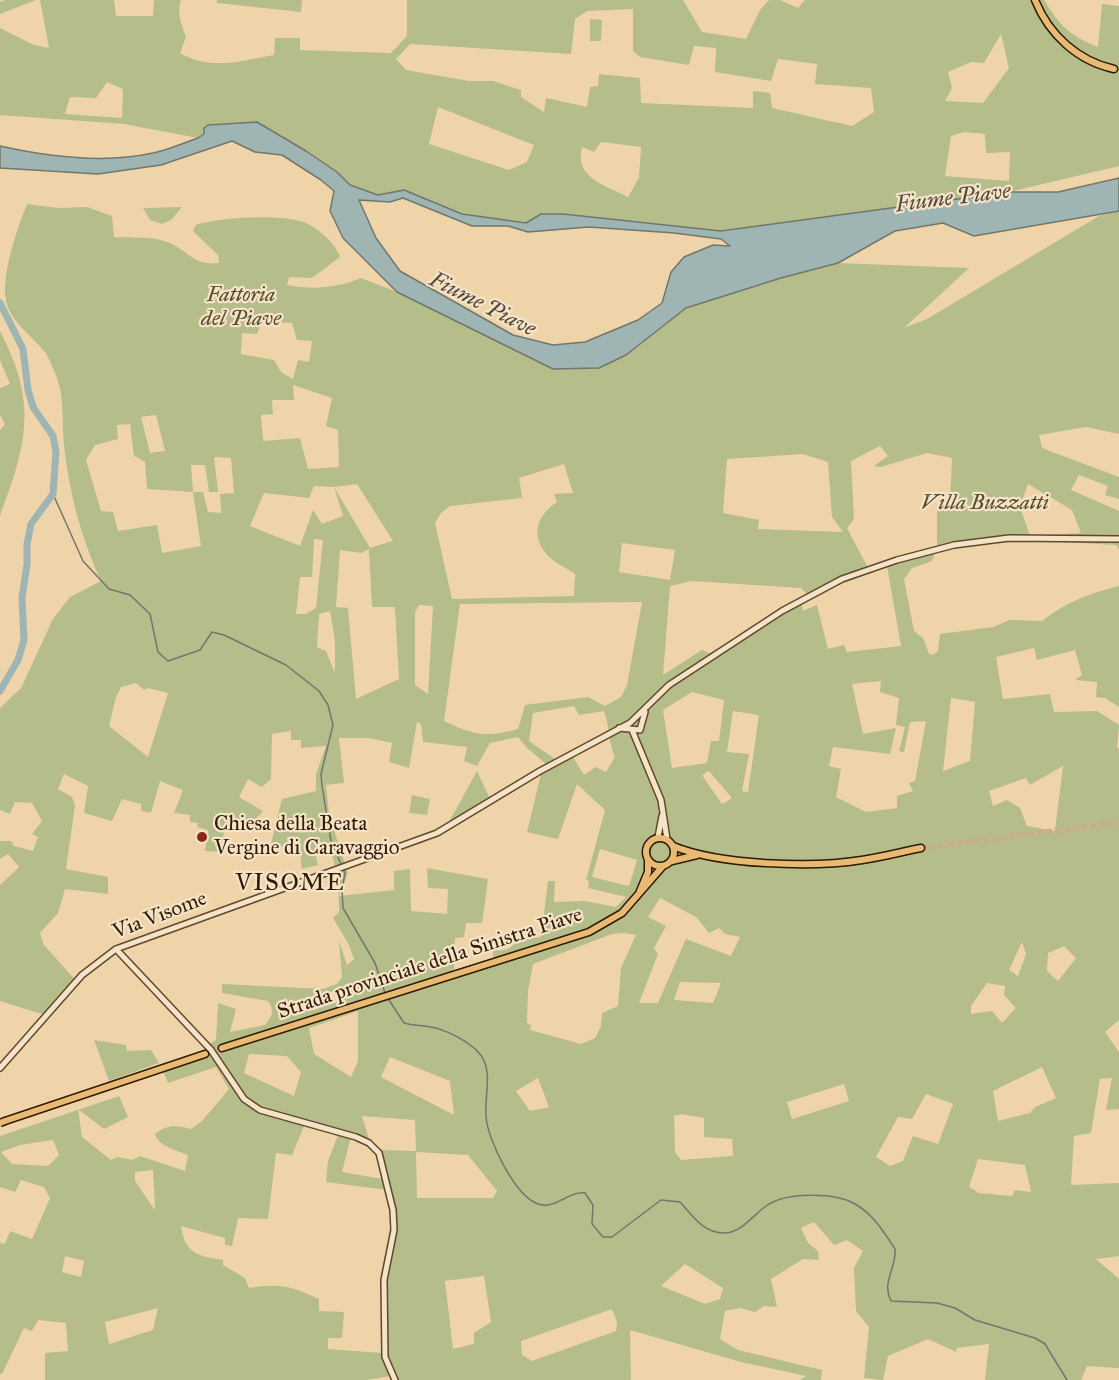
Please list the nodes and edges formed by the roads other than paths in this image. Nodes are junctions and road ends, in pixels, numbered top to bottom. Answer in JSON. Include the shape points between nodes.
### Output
{"nodes":[{"id":1,"x":1035,"y":0,"type":"edge"},
{"id":2,"x":1114,"y":69,"type":"dead end"},
{"id":3,"x":1119,"y":539,"type":"edge"},
{"id":4,"x":634,"y":725,"type":"junction"},
{"id":5,"x":639,"y":745,"type":"junction"},
{"id":6,"x":663,"y":811,"type":"junction"},
{"id":7,"x":658,"y":837,"type":"junction"},
{"id":8,"x":667,"y":839,"type":"junction"},
{"id":9,"x":673,"y":846,"type":"junction"},
{"id":10,"x":921,"y":848,"type":"tunnel mouth"},
{"id":11,"x":699,"y":855,"type":"junction"},
{"id":12,"x":648,"y":860,"type":"junction"},
{"id":13,"x":671,"y":861,"type":"junction"},
{"id":14,"x":663,"y":866,"type":"junction"},
{"id":15,"x":640,"y":893,"type":"junction"},
{"id":16,"x":116,"y":949,"type":"junction"},
{"id":17,"x":222,"y":1048,"type":"tunnel mouth"},
{"id":18,"x":205,"y":1054,"type":"tunnel mouth"},
{"id":19,"x":0,"y":1068,"type":"edge"},
{"id":20,"x":2,"y":1121,"type":"edge"},
{"id":21,"x":0,"y":1129,"type":"edge"},
{"id":22,"x":395,"y":1380,"type":"edge"}],
"edges":[{"from":1,"to":2,"type":"main road","via":[[1046,22],[1064,43],[1091,62]]},
{"from":3,"to":4,"type":"street","via":[[1009,538],[954,545],[842,579],[782,611],[669,685]]},
{"from":4,"to":5,"type":"street"},
{"from":4,"to":5,"type":"street","via":[[639,730]]},
{"from":4,"to":16,"type":"street","name":"Via Visome","via":[[617,728],[436,833]]},
{"from":5,"to":6,"type":"street"},
{"from":6,"to":7,"type":"street"},
{"from":6,"to":8,"type":"street"},
{"from":7,"to":8,"type":"main road"},
{"from":7,"to":12,"type":"main road","via":[[647,846]]},
{"from":8,"to":9,"type":"main road"},
{"from":9,"to":11,"type":"main road"},
{"from":9,"to":13,"type":"main road"},
{"from":10,"to":11,"type":"main road","via":[[829,863]]},
{"from":11,"to":13,"type":"main road"},
{"from":12,"to":14,"type":"main road"},
{"from":12,"to":15,"type":"main road"},
{"from":13,"to":14,"type":"main road"},
{"from":14,"to":15,"type":"main road","name":"Strada provinciale della Sinistra Piave"},
{"from":15,"to":17,"type":"main road","name":"Strada provinciale della Sinistra Piave","via":[[616,918],[589,932]]},
{"from":16,"to":19,"type":"street","name":"Via Visome","via":[[75,982]]},
{"from":16,"to":22,"type":"street","via":[[211,1050],[249,1104],[356,1137],[379,1153],[394,1223],[384,1280],[385,1357]]},
{"from":18,"to":20,"type":"main road"},
{"from":20,"to":21,"type":"street"}]}
